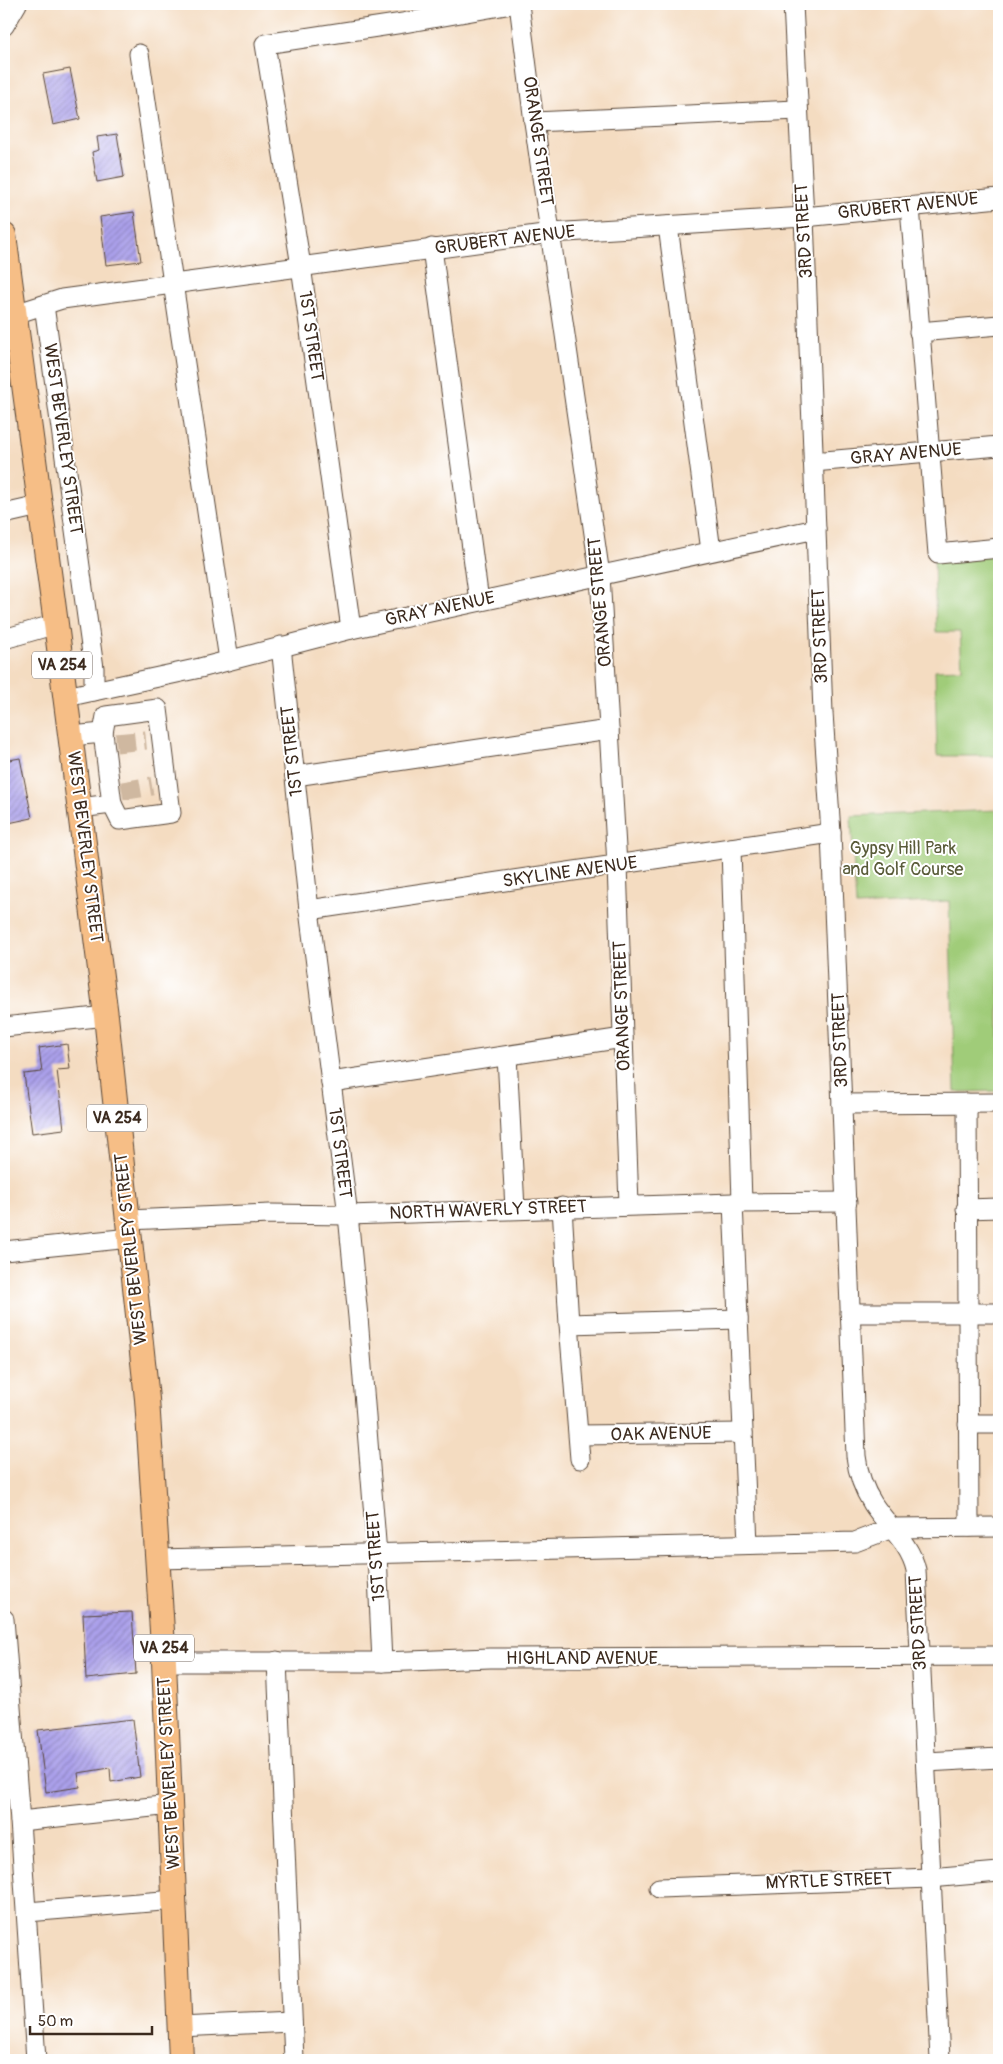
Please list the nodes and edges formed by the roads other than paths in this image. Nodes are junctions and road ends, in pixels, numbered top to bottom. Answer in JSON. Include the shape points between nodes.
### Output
{"nodes":[{"id":1,"x":17,"y":4,"type":"edge"},
{"id":2,"x":512,"y":4,"type":"edge"},
{"id":3,"x":519,"y":4,"type":"edge"},
{"id":4,"x":793,"y":4,"type":"edge"},
{"id":5,"x":4,"y":26,"type":"edge"},
{"id":6,"x":139,"y":54,"type":"dead end"},
{"id":7,"x":797,"y":110,"type":"junction"},
{"id":8,"x":534,"y":122,"type":"junction"},
{"id":9,"x":999,"y":198,"type":"edge"},
{"id":10,"x":910,"y":207,"type":"junction"},
{"id":11,"x":804,"y":217,"type":"junction"},
{"id":12,"x":668,"y":226,"type":"junction"},
{"id":13,"x":552,"y":233,"type":"junction"},
{"id":14,"x":4,"y":235,"type":"edge"},
{"id":15,"x":432,"y":248,"type":"junction"},
{"id":16,"x":302,"y":266,"type":"junction"},
{"id":17,"x":174,"y":283,"type":"junction"},
{"id":18,"x":44,"y":305,"type":"junction"},
{"id":19,"x":14,"y":314,"type":"junction"},
{"id":20,"x":999,"y":325,"type":"edge"},
{"id":21,"x":919,"y":332,"type":"junction"},
{"id":22,"x":999,"y":446,"type":"edge"},
{"id":23,"x":929,"y":452,"type":"junction"},
{"id":24,"x":813,"y":462,"type":"junction"},
{"id":25,"x":39,"y":506,"type":"junction"},
{"id":26,"x":4,"y":514,"type":"edge"},
{"id":27,"x":816,"y":529,"type":"junction"},
{"id":28,"x":999,"y":548,"type":"edge"},
{"id":29,"x":711,"y":551,"type":"junction"},
{"id":30,"x":600,"y":575,"type":"junction"},
{"id":31,"x":479,"y":601,"type":"junction"},
{"id":32,"x":56,"y":624,"type":"junction"},
{"id":33,"x":350,"y":629,"type":"junction"},
{"id":34,"x":4,"y":639,"type":"edge"},
{"id":35,"x":281,"y":646,"type":"junction"},
{"id":36,"x":229,"y":660,"type":"junction"},
{"id":37,"x":153,"y":678,"type":"junction"},
{"id":38,"x":94,"y":691,"type":"junction"},
{"id":39,"x":66,"y":696,"type":"junction"},
{"id":40,"x":158,"y":709,"type":"junction"},
{"id":41,"x":609,"y":730,"type":"junction"},
{"id":42,"x":71,"y":736,"type":"junction"},
{"id":43,"x":108,"y":740,"type":"junction"},
{"id":44,"x":295,"y":776,"type":"junction"},
{"id":45,"x":115,"y":796,"type":"junction"},
{"id":46,"x":80,"y":808,"type":"junction"},
{"id":47,"x":831,"y":833,"type":"junction"},
{"id":48,"x":730,"y":848,"type":"junction"},
{"id":49,"x":617,"y":865,"type":"junction"},
{"id":50,"x":309,"y":910,"type":"junction"},
{"id":51,"x":106,"y":1016,"type":"junction"},
{"id":52,"x":4,"y":1027,"type":"edge"},
{"id":53,"x":623,"y":1038,"type":"junction"},
{"id":54,"x":507,"y":1056,"type":"junction"},
{"id":55,"x":331,"y":1082,"type":"junction"},
{"id":56,"x":967,"y":1103,"type":"junction"},
{"id":57,"x":999,"y":1103,"type":"edge"},
{"id":58,"x":842,"y":1104,"type":"junction"},
{"id":59,"x":737,"y":1202,"type":"junction"},
{"id":60,"x":847,"y":1202,"type":"junction"},
{"id":61,"x":629,"y":1205,"type":"junction"},
{"id":62,"x":562,"y":1207,"type":"junction"},
{"id":63,"x":999,"y":1208,"type":"edge"},
{"id":64,"x":516,"y":1209,"type":"junction"},
{"id":65,"x":966,"y":1209,"type":"junction"},
{"id":66,"x":348,"y":1215,"type":"junction"},
{"id":67,"x":129,"y":1229,"type":"junction"},
{"id":68,"x":4,"y":1252,"type":"edge"},
{"id":69,"x":850,"y":1313,"type":"junction"},
{"id":70,"x":968,"y":1313,"type":"junction"},
{"id":71,"x":999,"y":1313,"type":"edge"},
{"id":72,"x":738,"y":1320,"type":"junction"},
{"id":73,"x":568,"y":1324,"type":"junction"},
{"id":74,"x":968,"y":1424,"type":"junction"},
{"id":75,"x":999,"y":1424,"type":"edge"},
{"id":76,"x":743,"y":1433,"type":"junction"},
{"id":77,"x":579,"y":1435,"type":"junction"},
{"id":78,"x":580,"y":1459,"type":"dead end"},
{"id":79,"x":969,"y":1527,"type":"junction"},
{"id":80,"x":999,"y":1527,"type":"edge"},
{"id":81,"x":892,"y":1528,"type":"junction"},
{"id":82,"x":748,"y":1544,"type":"junction"},
{"id":83,"x":377,"y":1554,"type":"junction"},
{"id":84,"x":158,"y":1559,"type":"junction"},
{"id":85,"x":4,"y":1619,"type":"edge"},
{"id":86,"x":920,"y":1656,"type":"junction"},
{"id":87,"x":999,"y":1656,"type":"edge"},
{"id":88,"x":277,"y":1661,"type":"junction"},
{"id":89,"x":164,"y":1662,"type":"junction"},
{"id":90,"x":382,"y":1662,"type":"junction"},
{"id":91,"x":999,"y":1758,"type":"edge"},
{"id":92,"x":926,"y":1762,"type":"junction"},
{"id":93,"x":171,"y":1805,"type":"junction"},
{"id":94,"x":20,"y":1821,"type":"junction"},
{"id":95,"x":999,"y":1872,"type":"edge"},
{"id":96,"x":930,"y":1878,"type":"junction"},
{"id":97,"x":659,"y":1888,"type":"dead end"},
{"id":98,"x":175,"y":1900,"type":"junction"},
{"id":99,"x":27,"y":1912,"type":"junction"},
{"id":100,"x":292,"y":2022,"type":"junction"},
{"id":101,"x":179,"y":2027,"type":"junction"},
{"id":102,"x":36,"y":2060,"type":"edge"},
{"id":103,"x":180,"y":2060,"type":"edge"},
{"id":104,"x":294,"y":2060,"type":"edge"},
{"id":105,"x":940,"y":2060,"type":"edge"}],
"edges":[{"from":1,"to":5,"type":"street"},
{"from":2,"to":16,"type":"street","name":"1ST STREET","via":[[265,44]]},
{"from":3,"to":8,"type":"street","name":"ORANGE STREET"},
{"from":4,"to":7,"type":"street","name":"3RD STREET"},
{"from":6,"to":17,"type":"street"},
{"from":7,"to":8,"type":"street"},
{"from":7,"to":11,"type":"street","name":"3RD STREET"},
{"from":8,"to":13,"type":"street","name":"ORANGE STREET"},
{"from":9,"to":10,"type":"street","name":"GRUBERT AVENUE"},
{"from":10,"to":11,"type":"street","name":"GRUBERT AVENUE"},
{"from":10,"to":21,"type":"street"},
{"from":11,"to":12,"type":"street","name":"GRUBERT AVENUE"},
{"from":11,"to":24,"type":"street","name":"3RD STREET"},
{"from":12,"to":13,"type":"street","name":"GRUBERT AVENUE"},
{"from":12,"to":29,"type":"street"},
{"from":13,"to":15,"type":"street","name":"GRUBERT AVENUE"},
{"from":13,"to":30,"type":"street","name":"ORANGE STREET"},
{"from":14,"to":19,"type":"main road","name":"WEST BEVERLEY STREET","number":"VA 254"},
{"from":15,"to":16,"type":"street","name":"GRUBERT AVENUE"},
{"from":15,"to":31,"type":"street"},
{"from":16,"to":17,"type":"street","name":"GRUBERT AVENUE"},
{"from":16,"to":33,"type":"street","name":"1ST STREET"},
{"from":17,"to":18,"type":"street","name":"GRUBERT AVENUE","via":[[62,299]]},
{"from":17,"to":36,"type":"street"},
{"from":18,"to":19,"type":"street","name":"GRUBERT AVENUE"},
{"from":18,"to":38,"type":"street","name":"WEST BEVERLEY STREET"},
{"from":19,"to":25,"type":"main road","name":"WEST BEVERLEY STREET","number":"VA 254"},
{"from":20,"to":21,"type":"street"},
{"from":21,"to":23,"type":"street"},
{"from":22,"to":23,"type":"street","name":"GRAY AVENUE"},
{"from":23,"to":24,"type":"street","name":"GRAY AVENUE"},
{"from":23,"to":28,"type":"street","via":[[938,554]]},
{"from":24,"to":27,"type":"street","name":"3RD STREET"},
{"from":25,"to":26,"type":"street"},
{"from":25,"to":32,"type":"main road","name":"WEST BEVERLEY STREET","number":"VA 254"},
{"from":27,"to":29,"type":"street","name":"GRAY AVENUE"},
{"from":27,"to":47,"type":"street","name":"3RD STREET"},
{"from":29,"to":30,"type":"street","name":"GRAY AVENUE"},
{"from":30,"to":31,"type":"street","name":"GRAY AVENUE"},
{"from":30,"to":41,"type":"street","name":"ORANGE STREET"},
{"from":31,"to":33,"type":"street","name":"GRAY AVENUE"},
{"from":32,"to":34,"type":"street"},
{"from":32,"to":39,"type":"main road","name":"WEST BEVERLEY STREET","number":"VA 254"},
{"from":33,"to":35,"type":"street","name":"GRAY AVENUE"},
{"from":35,"to":36,"type":"street","name":"GRAY AVENUE"},
{"from":35,"to":44,"type":"street","name":"1ST STREET"},
{"from":36,"to":37,"type":"street","name":"GRAY AVENUE"},
{"from":37,"to":38,"type":"street","name":"GRAY AVENUE"},
{"from":37,"to":40,"type":"street"},
{"from":38,"to":39,"type":"street","name":"GRAY AVENUE"},
{"from":39,"to":42,"type":"main road","name":"WEST BEVERLEY STREET","number":"VA 254"},
{"from":40,"to":43,"type":"street","via":[[106,716]]},
{"from":40,"to":45,"type":"street","via":[[154,739],[160,785],[171,813],[120,820]]},
{"from":41,"to":44,"type":"street"},
{"from":41,"to":49,"type":"street","name":"ORANGE STREET"},
{"from":42,"to":43,"type":"street"},
{"from":42,"to":46,"type":"main road","name":"WEST BEVERLEY STREET","number":"VA 254"},
{"from":43,"to":45,"type":"street"},
{"from":44,"to":50,"type":"street","name":"1ST STREET"},
{"from":45,"to":46,"type":"street"},
{"from":46,"to":51,"type":"main road","name":"WEST BEVERLEY STREET","number":"VA 254"},
{"from":47,"to":48,"type":"street","name":"SKYLINE AVENUE"},
{"from":47,"to":58,"type":"street","name":"3RD STREET"},
{"from":48,"to":49,"type":"street","name":"SKYLINE AVENUE"},
{"from":48,"to":59,"type":"street"},
{"from":49,"to":50,"type":"street","name":"SKYLINE AVENUE"},
{"from":49,"to":53,"type":"street","name":"ORANGE STREET"},
{"from":50,"to":55,"type":"street","name":"1ST STREET"},
{"from":51,"to":52,"type":"street"},
{"from":51,"to":67,"type":"main road","name":"WEST BEVERLEY STREET","number":"VA 254"},
{"from":53,"to":54,"type":"street"},
{"from":53,"to":61,"type":"street","name":"ORANGE STREET"},
{"from":54,"to":55,"type":"street"},
{"from":54,"to":64,"type":"street"},
{"from":55,"to":66,"type":"street","name":"1ST STREET"},
{"from":56,"to":57,"type":"street"},
{"from":56,"to":58,"type":"street"},
{"from":56,"to":65,"type":"street"},
{"from":58,"to":60,"type":"street","name":"3RD STREET"},
{"from":59,"to":60,"type":"street","name":"NORTH WAVERLY STREET"},
{"from":59,"to":61,"type":"street","name":"NORTH WAVERLY STREET"},
{"from":59,"to":72,"type":"street"},
{"from":60,"to":69,"type":"street","name":"3RD STREET"},
{"from":61,"to":62,"type":"street","name":"NORTH WAVERLY STREET"},
{"from":62,"to":64,"type":"street","name":"NORTH WAVERLY STREET"},
{"from":62,"to":73,"type":"street"},
{"from":63,"to":65,"type":"street"},
{"from":64,"to":66,"type":"street","name":"NORTH WAVERLY STREET"},
{"from":65,"to":70,"type":"street"},
{"from":66,"to":67,"type":"street","name":"NORTH WAVERLY STREET","via":[[270,1214]]},
{"from":66,"to":83,"type":"street","name":"1ST STREET"},
{"from":67,"to":68,"type":"street","name":"NORTH WAVERLY STREET"},
{"from":67,"to":84,"type":"main road","name":"WEST BEVERLEY STREET","number":"VA 254","via":[[147,1399]]},
{"from":69,"to":70,"type":"street"},
{"from":69,"to":81,"type":"street","name":"3RD STREET","via":[[857,1464],[868,1495]]},
{"from":70,"to":71,"type":"street"},
{"from":70,"to":74,"type":"street"},
{"from":72,"to":73,"type":"street"},
{"from":72,"to":76,"type":"street"},
{"from":73,"to":77,"type":"street"},
{"from":74,"to":75,"type":"street"},
{"from":74,"to":79,"type":"street"},
{"from":76,"to":77,"type":"street","name":"OAK AVENUE"},
{"from":76,"to":82,"type":"street"},
{"from":77,"to":78,"type":"street"},
{"from":79,"to":80,"type":"street"},
{"from":79,"to":81,"type":"street"},
{"from":81,"to":82,"type":"street","via":[[855,1542]]},
{"from":81,"to":86,"type":"street","name":"3RD STREET","via":[[908,1548],[915,1567]]},
{"from":82,"to":83,"type":"street"},
{"from":83,"to":84,"type":"street"},
{"from":83,"to":90,"type":"street","name":"1ST STREET"},
{"from":84,"to":89,"type":"main road","name":"WEST BEVERLEY STREET","number":"VA 254"},
{"from":85,"to":94,"type":"street"},
{"from":86,"to":87,"type":"street","name":"HIGHLAND AVENUE"},
{"from":86,"to":90,"type":"street","name":"HIGHLAND AVENUE","via":[[500,1658]]},
{"from":86,"to":92,"type":"street","name":"3RD STREET"},
{"from":88,"to":89,"type":"street","name":"HIGHLAND AVENUE"},
{"from":88,"to":90,"type":"street","name":"HIGHLAND AVENUE"},
{"from":88,"to":100,"type":"street"},
{"from":89,"to":93,"type":"main road","name":"WEST BEVERLEY STREET","number":"VA 254"},
{"from":91,"to":92,"type":"street"},
{"from":92,"to":96,"type":"street","name":"3RD STREET"},
{"from":93,"to":94,"type":"street"},
{"from":93,"to":98,"type":"main road","name":"WEST BEVERLEY STREET","number":"VA 254"},
{"from":94,"to":99,"type":"street"},
{"from":95,"to":96,"type":"street","name":"MYRTLE STREET"},
{"from":96,"to":97,"type":"street","name":"MYRTLE STREET"},
{"from":96,"to":105,"type":"street","name":"3RD STREET"},
{"from":98,"to":99,"type":"street"},
{"from":98,"to":101,"type":"main road","name":"WEST BEVERLEY STREET","number":"VA 254"},
{"from":99,"to":102,"type":"street"},
{"from":100,"to":101,"type":"street"},
{"from":100,"to":104,"type":"street"},
{"from":101,"to":103,"type":"main road","name":"WEST BEVERLEY STREET","number":"VA 254"}]}
